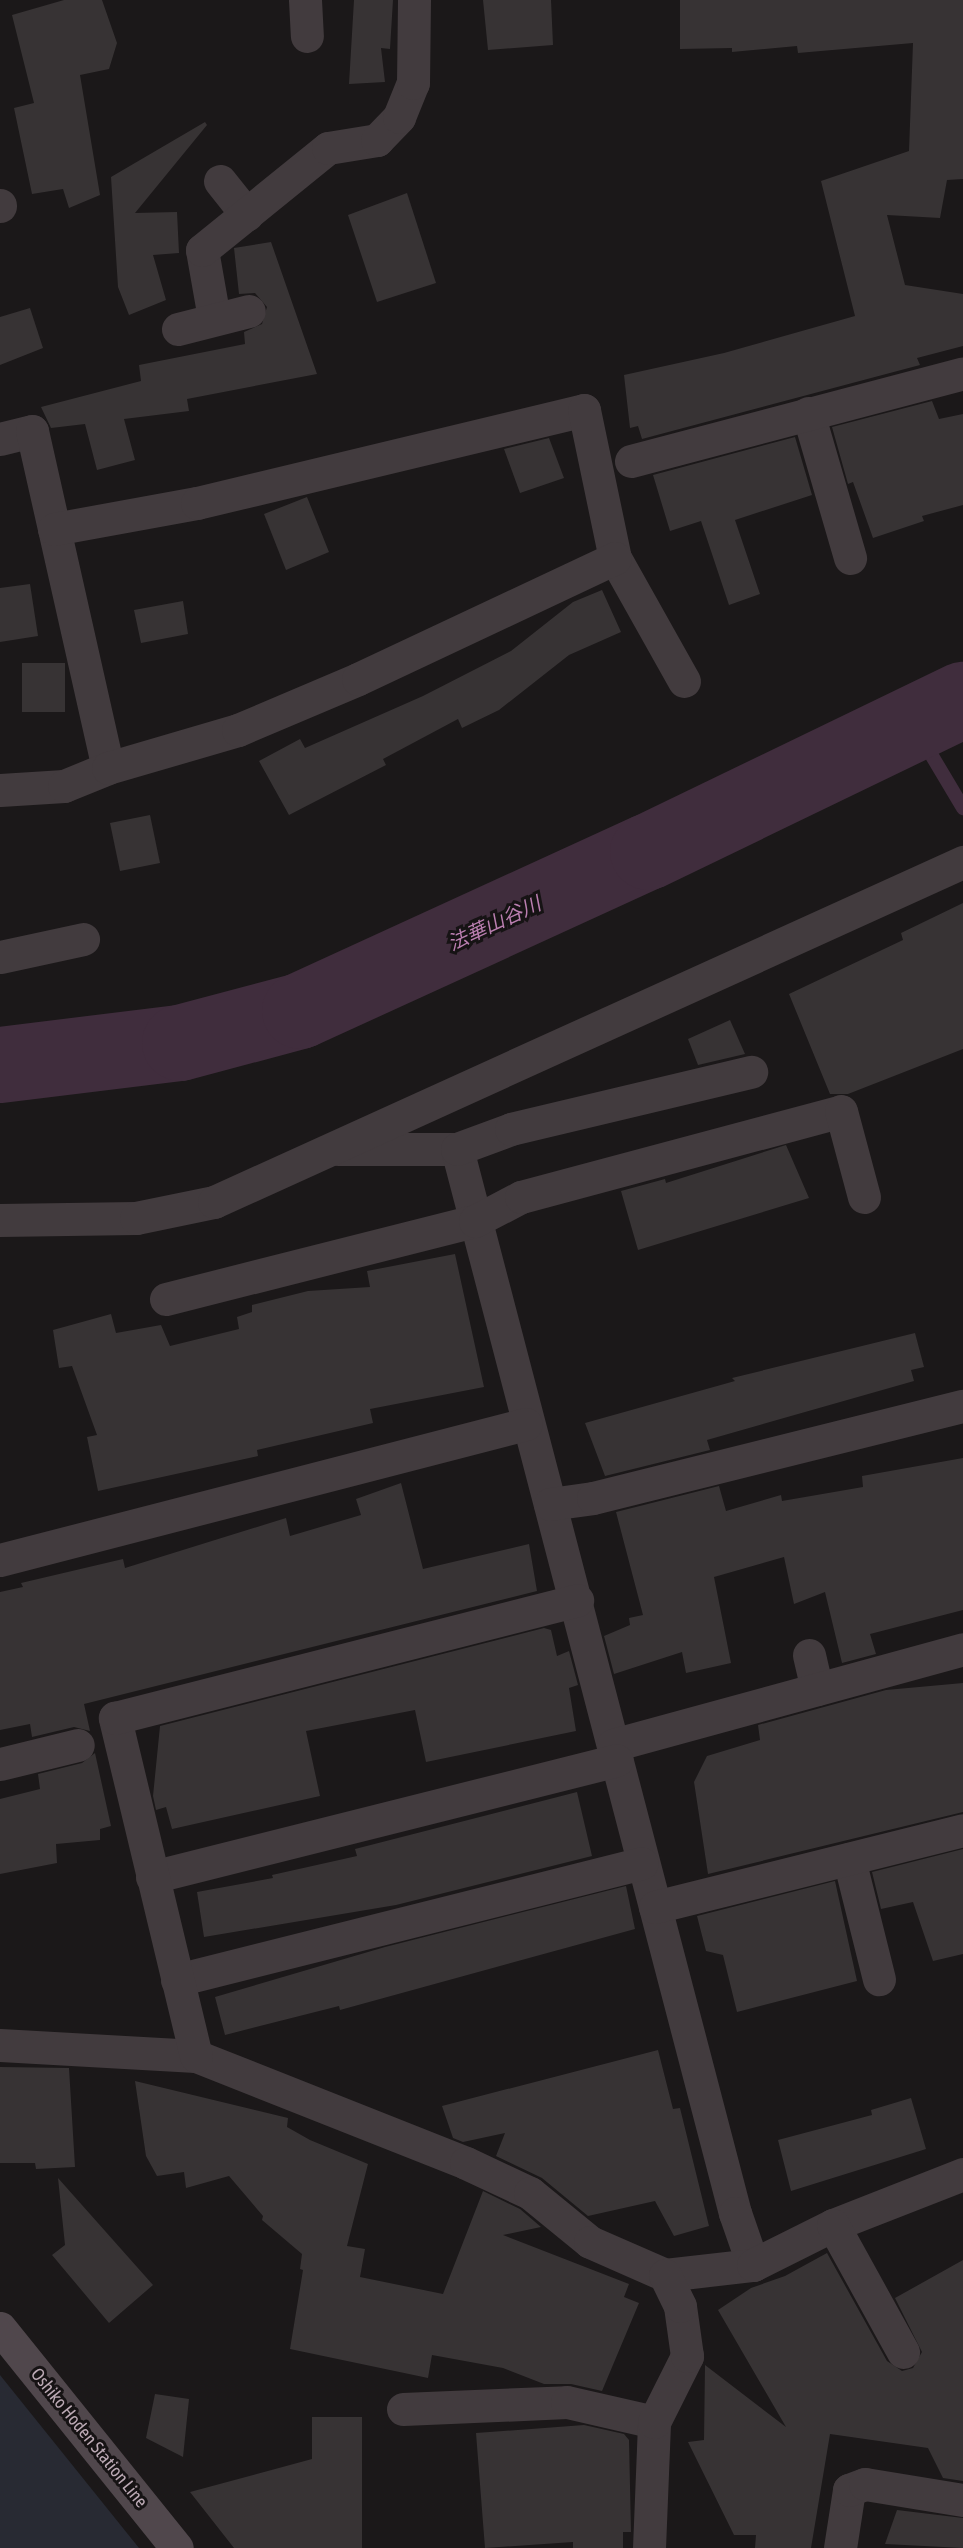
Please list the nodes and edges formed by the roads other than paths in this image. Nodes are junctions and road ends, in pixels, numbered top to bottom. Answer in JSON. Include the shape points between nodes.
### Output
{"nodes":[{"id":1,"x":305,"y":0,"type":"edge"},
{"id":2,"x":414,"y":0,"type":"edge"},
{"id":3,"x":307,"y":36,"type":"dead end"},
{"id":4,"x":220,"y":181,"type":"dead end"},
{"id":5,"x":246,"y":214,"type":"junction"},
{"id":6,"x":249,"y":311,"type":"dead end"},
{"id":7,"x":214,"y":318,"type":"junction"},
{"id":8,"x":178,"y":329,"type":"dead end"},
{"id":9,"x":963,"y":373,"type":"edge"},
{"id":10,"x":808,"y":413,"type":"junction"},
{"id":11,"x":0,"y":440,"type":"edge"},
{"id":12,"x":630,"y":461,"type":"dead end"},
{"id":13,"x":54,"y":529,"type":"junction"},
{"id":14,"x":615,"y":558,"type":"junction"},
{"id":15,"x":850,"y":558,"type":"dead end"},
{"id":16,"x":684,"y":681,"type":"dead end"},
{"id":17,"x":108,"y":768,"type":"junction"},
{"id":18,"x":0,"y":790,"type":"edge"},
{"id":19,"x":963,"y":862,"type":"edge"},
{"id":20,"x":83,"y":939,"type":"dead end"},
{"id":21,"x":0,"y":957,"type":"edge"},
{"id":22,"x":751,"y":1071,"type":"dead end"},
{"id":23,"x":338,"y":1149,"type":"junction"},
{"id":24,"x":457,"y":1149,"type":"junction"},
{"id":25,"x":864,"y":1197,"type":"dead end"},
{"id":26,"x":0,"y":1220,"type":"edge"},
{"id":27,"x":475,"y":1221,"type":"junction"},
{"id":28,"x":166,"y":1299,"type":"dead end"},
{"id":29,"x":963,"y":1406,"type":"edge"},
{"id":30,"x":526,"y":1424,"type":"junction"},
{"id":31,"x":550,"y":1504,"type":"junction"},
{"id":32,"x":0,"y":1560,"type":"edge"},
{"id":33,"x":577,"y":1599,"type":"junction"},
{"id":34,"x":963,"y":1649,"type":"edge"},
{"id":35,"x":809,"y":1655,"type":"dead end"},
{"id":36,"x":817,"y":1689,"type":"junction"},
{"id":37,"x":78,"y":1744,"type":"dead end"},
{"id":38,"x":615,"y":1753,"type":"junction"},
{"id":39,"x":0,"y":1764,"type":"edge"},
{"id":40,"x":963,"y":1830,"type":"edge"},
{"id":41,"x":849,"y":1859,"type":"junction"},
{"id":42,"x":642,"y":1863,"type":"junction"},
{"id":43,"x":152,"y":1877,"type":"junction"},
{"id":44,"x":655,"y":1907,"type":"junction"},
{"id":45,"x":879,"y":1979,"type":"dead end"},
{"id":46,"x":177,"y":1980,"type":"junction"},
{"id":47,"x":0,"y":2045,"type":"edge"},
{"id":48,"x":196,"y":2056,"type":"junction"},
{"id":49,"x":963,"y":2174,"type":"edge"},
{"id":50,"x":833,"y":2225,"type":"junction"},
{"id":51,"x":753,"y":2265,"type":"junction"},
{"id":52,"x":665,"y":2276,"type":"junction"},
{"id":53,"x":0,"y":2328,"type":"edge"},
{"id":54,"x":903,"y":2352,"type":"dead end"},
{"id":55,"x":403,"y":2409,"type":"dead end"},
{"id":56,"x":654,"y":2422,"type":"junction"},
{"id":57,"x":963,"y":2500,"type":"edge"},
{"id":58,"x":177,"y":2548,"type":"edge"},
{"id":59,"x":649,"y":2548,"type":"edge"},
{"id":60,"x":840,"y":2548,"type":"edge"}],
"edges":[{"from":1,"to":3,"type":"street"},
{"from":2,"to":5,"type":"street","via":[[413,83],[399,117],[377,140],[328,148]]},
{"from":4,"to":5,"type":"street"},
{"from":5,"to":7,"type":"street","via":[[202,250]]},
{"from":6,"to":7,"type":"street"},
{"from":7,"to":8,"type":"street"},
{"from":9,"to":10,"type":"street"},
{"from":10,"to":12,"type":"street"},
{"from":10,"to":15,"type":"street"},
{"from":11,"to":13,"type":"street","via":[[32,431]]},
{"from":13,"to":14,"type":"street","via":[[197,503],[584,410]]},
{"from":13,"to":17,"type":"street"},
{"from":14,"to":16,"type":"street"},
{"from":14,"to":17,"type":"street","via":[[358,679],[238,730]]},
{"from":17,"to":18,"type":"street","via":[[64,786]]},
{"from":19,"to":23,"type":"street"},
{"from":20,"to":21,"type":"street"},
{"from":22,"to":24,"type":"street","via":[[511,1129]]},
{"from":23,"to":24,"type":"street"},
{"from":23,"to":26,"type":"street","via":[[214,1202],[136,1218]]},
{"from":24,"to":27,"type":"street"},
{"from":25,"to":27,"type":"street","via":[[841,1111],[521,1197]]},
{"from":27,"to":28,"type":"street"},
{"from":27,"to":30,"type":"street"},
{"from":29,"to":31,"type":"street","via":[[592,1498]]},
{"from":30,"to":31,"type":"street"},
{"from":30,"to":32,"type":"street"},
{"from":31,"to":33,"type":"street"},
{"from":33,"to":38,"type":"street"},
{"from":33,"to":43,"type":"street","via":[[115,1718]]},
{"from":34,"to":36,"type":"street"},
{"from":35,"to":36,"type":"street"},
{"from":36,"to":38,"type":"street"},
{"from":37,"to":39,"type":"street"},
{"from":38,"to":42,"type":"street"},
{"from":38,"to":43,"type":"street"},
{"from":40,"to":41,"type":"street"},
{"from":41,"to":44,"type":"street"},
{"from":41,"to":45,"type":"street"},
{"from":42,"to":44,"type":"street"},
{"from":42,"to":46,"type":"street"},
{"from":43,"to":46,"type":"street"},
{"from":44,"to":51,"type":"street","via":[[735,2213]]},
{"from":46,"to":48,"type":"street"},
{"from":47,"to":48,"type":"street"},
{"from":48,"to":52,"type":"street","via":[[530,2193],[590,2242]]},
{"from":49,"to":50,"type":"street"},
{"from":50,"to":51,"type":"street"},
{"from":50,"to":54,"type":"street"},
{"from":51,"to":52,"type":"street"},
{"from":52,"to":56,"type":"street","via":[[680,2306],[687,2356]]},
{"from":53,"to":58,"type":"main road","name":"Oshiko Hoden Station Line"},
{"from":55,"to":56,"type":"street","via":[[567,2402]]},
{"from":56,"to":59,"type":"street"},
{"from":57,"to":60,"type":"street","via":[[865,2484],[849,2490]]}]}
